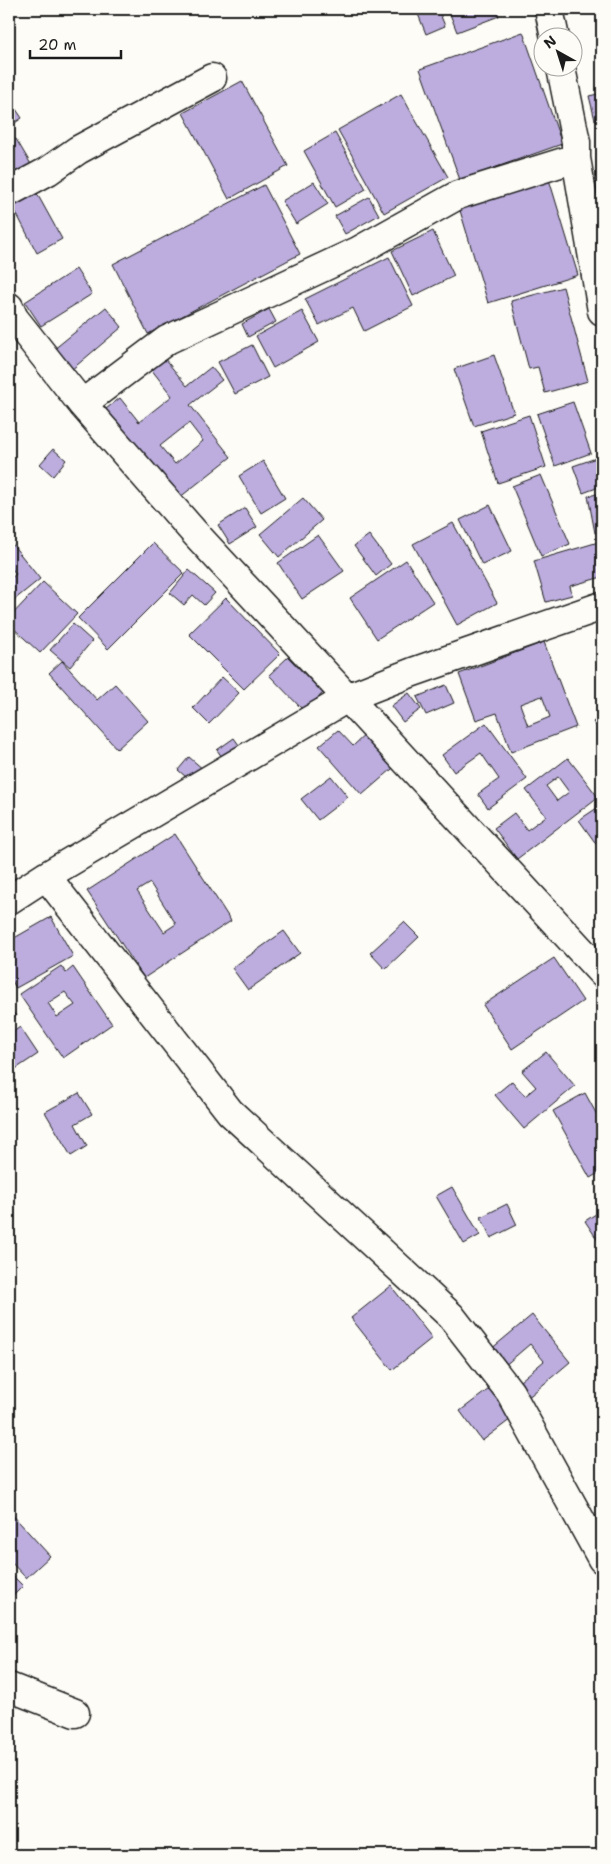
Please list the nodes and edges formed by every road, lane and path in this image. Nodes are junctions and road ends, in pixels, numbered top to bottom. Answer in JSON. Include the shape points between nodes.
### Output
{"nodes":[{"id":1,"x":549,"y":9,"type":"edge"},
{"id":2,"x":553,"y":28,"type":"edge"},
{"id":3,"x":212,"y":78,"type":"dead end"},
{"id":4,"x":563,"y":78,"type":"edge"},
{"id":5,"x":576,"y":158,"type":"junction"},
{"id":6,"x":9,"y":192,"type":"edge"},
{"id":7,"x":9,"y":307,"type":"edge"},
{"id":8,"x":602,"y":311,"type":"edge"},
{"id":9,"x":82,"y":404,"type":"junction"},
{"id":10,"x":602,"y":606,"type":"edge"},
{"id":11,"x":349,"y":697,"type":"junction"},
{"id":12,"x":46,"y":876,"type":"junction"},
{"id":13,"x":9,"y":900,"type":"edge"},
{"id":14,"x":602,"y":973,"type":"edge"},
{"id":15,"x":602,"y":1559,"type":"edge"},
{"id":16,"x":9,"y":1686,"type":"edge"},
{"id":17,"x":75,"y":1713,"type":"dead end"}],
"edges":[{"from":1,"to":2,"type":"street"},
{"from":3,"to":6,"type":"street","via":[[78,150]]},
{"from":4,"to":5,"type":"street","via":[[576,142]]},
{"from":5,"to":8,"type":"street"},
{"from":5,"to":9,"type":"street","via":[[458,195],[358,251],[167,340]]},
{"from":7,"to":9,"type":"street","via":[[14,318]]},
{"from":9,"to":11,"type":"street","via":[[193,530]]},
{"from":10,"to":11,"type":"street"},
{"from":11,"to":12,"type":"street"},
{"from":11,"to":14,"type":"street"},
{"from":12,"to":13,"type":"street"},
{"from":12,"to":15,"type":"street","via":[[230,1112],[451,1316],[510,1392]]},
{"from":16,"to":17,"type":"street"}]}
